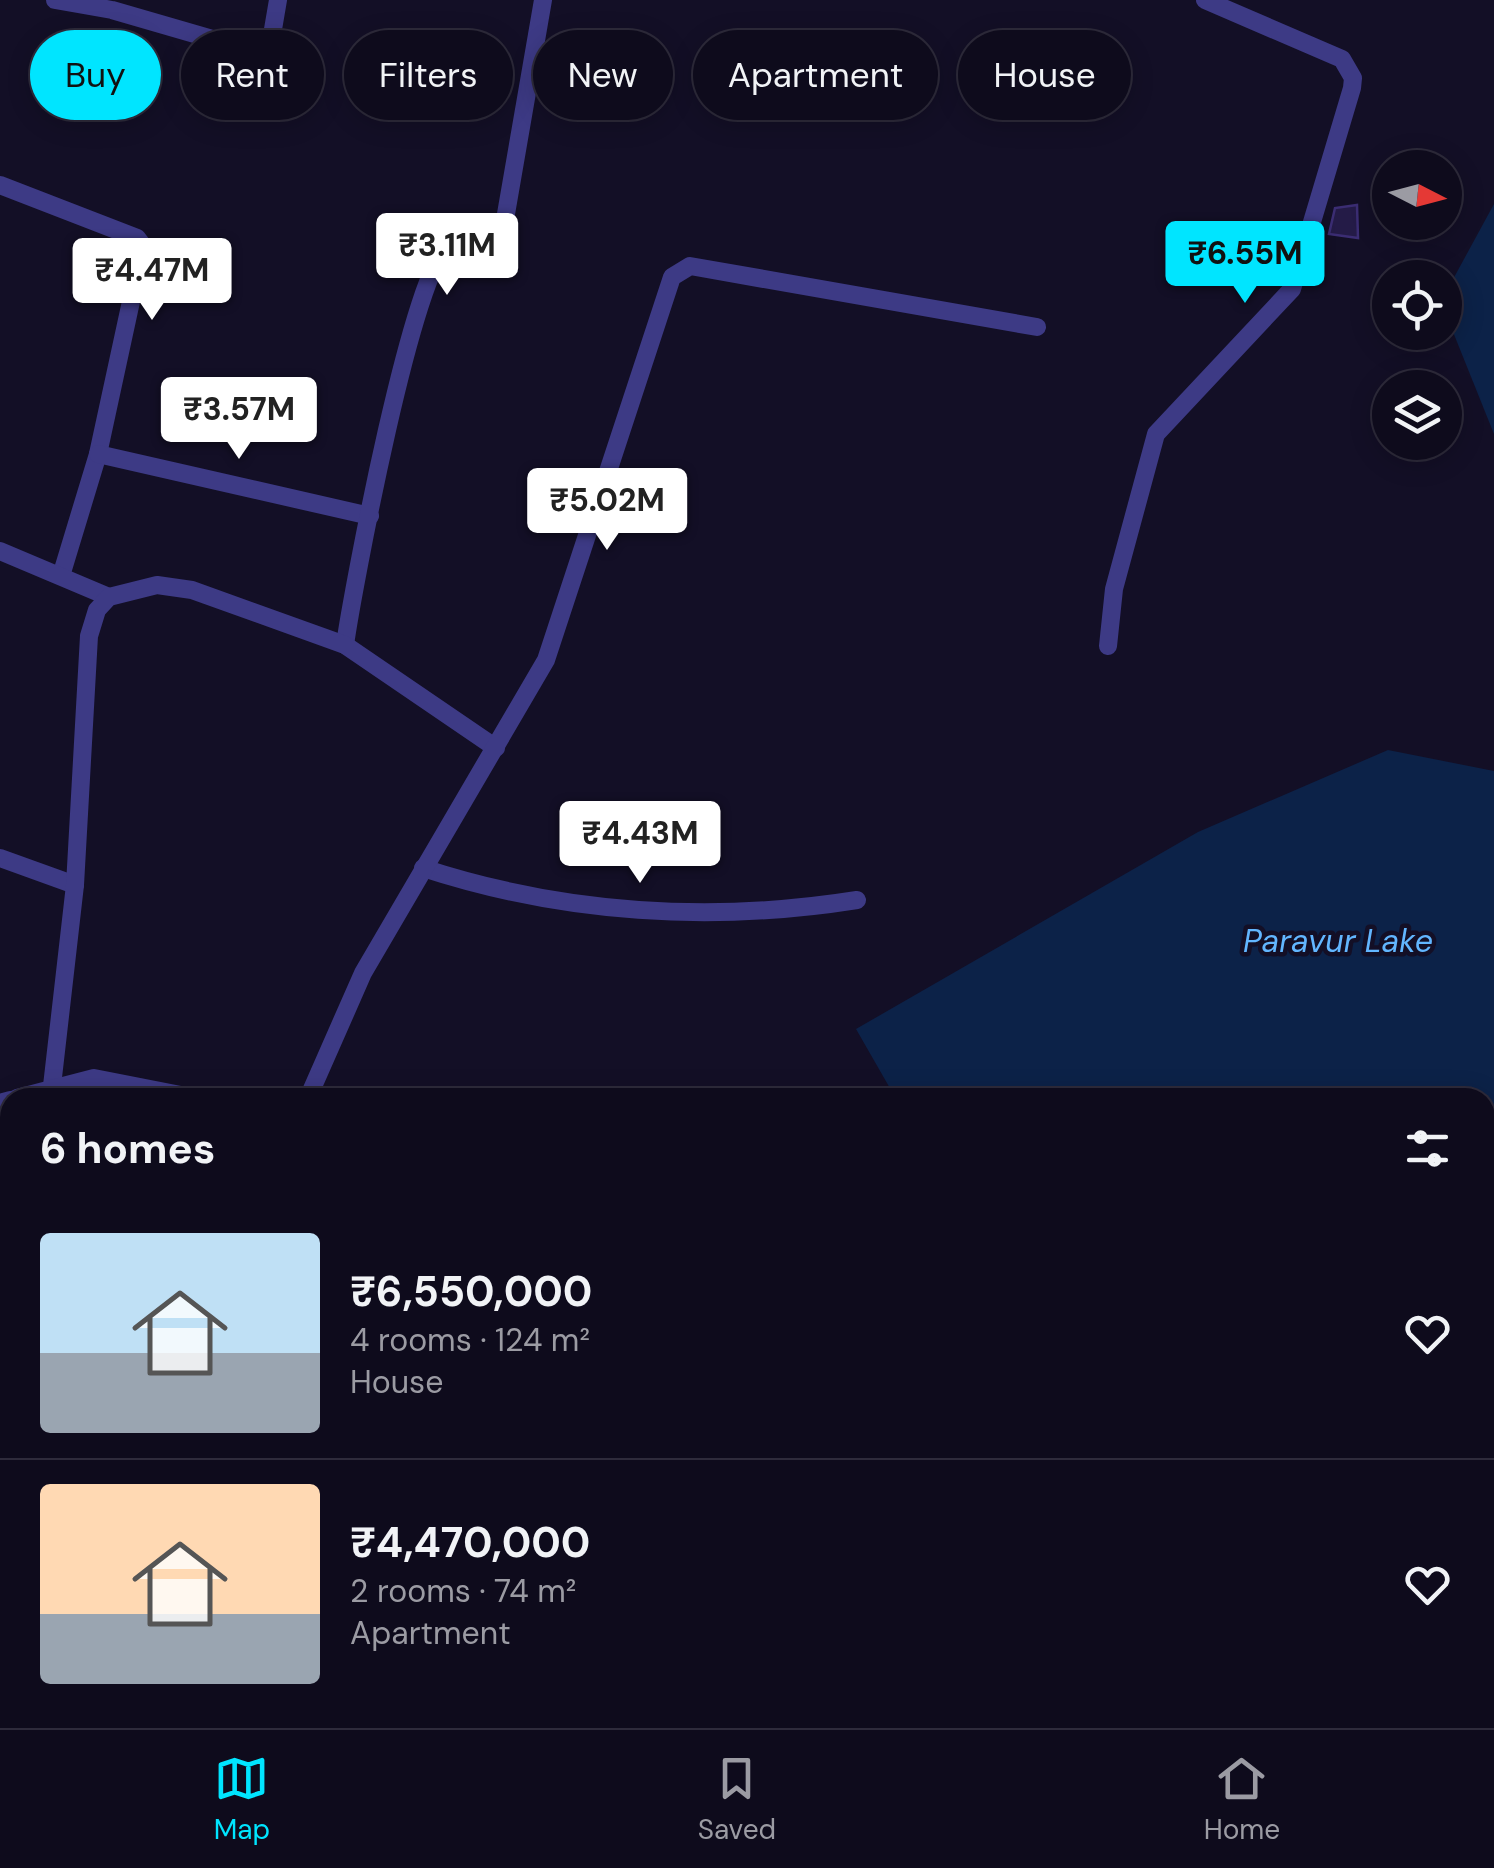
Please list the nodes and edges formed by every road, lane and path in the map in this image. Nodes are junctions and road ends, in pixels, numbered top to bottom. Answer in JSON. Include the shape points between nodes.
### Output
{"nodes":[{"id":1,"x":55,"y":0,"type":"edge"},
{"id":2,"x":278,"y":0,"type":"edge"},
{"id":3,"x":543,"y":0,"type":"edge"},
{"id":4,"x":1205,"y":0,"type":"edge"},
{"id":5,"x":0,"y":185,"type":"edge"},
{"id":6,"x":1037,"y":326,"type":"dead end"},
{"id":7,"x":98,"y":454,"type":"junction"},
{"id":8,"x":370,"y":516,"type":"junction"},
{"id":9,"x":0,"y":550,"type":"edge"},
{"id":10,"x":60,"y":576,"type":"junction"},
{"id":11,"x":109,"y":597,"type":"junction"},
{"id":12,"x":345,"y":646,"type":"junction"},
{"id":13,"x":1108,"y":646,"type":"dead end"},
{"id":14,"x":496,"y":748,"type":"junction"},
{"id":15,"x":0,"y":858,"type":"edge"},
{"id":16,"x":423,"y":868,"type":"junction"},
{"id":17,"x":74,"y":884,"type":"junction"},
{"id":18,"x":858,"y":900,"type":"dead end"},
{"id":19,"x":52,"y":1086,"type":"junction"},
{"id":20,"x":46,"y":1088,"type":"edge"},
{"id":21,"x":145,"y":1088,"type":"edge"},
{"id":22,"x":312,"y":1088,"type":"edge"}],
"edges":[{"from":1,"to":2,"type":"street","via":[[257,52],[271,41]]},
{"from":3,"to":8,"type":"street","via":[[502,237],[492,251],[450,246],[434,260],[400,371]]},
{"from":4,"to":13,"type":"street","via":[[1342,59],[1352,88],[1292,289],[1156,434],[1114,589]]},
{"from":5,"to":7,"type":"street","via":[[144,246]]},
{"from":6,"to":14,"type":"street","via":[[690,266],[678,272],[546,660]]},
{"from":7,"to":8,"type":"street"},
{"from":7,"to":10,"type":"street"},
{"from":8,"to":12,"type":"street"},
{"from":9,"to":10,"type":"street"},
{"from":10,"to":11,"type":"street"},
{"from":11,"to":12,"type":"street","via":[[157,585],[192,590]]},
{"from":11,"to":17,"type":"street","via":[[89,636]]},
{"from":12,"to":14,"type":"street"},
{"from":14,"to":16,"type":"street"},
{"from":15,"to":17,"type":"street"},
{"from":16,"to":18,"type":"street","via":[[488,888],[603,908],[743,914]]},
{"from":16,"to":22,"type":"street","via":[[363,974]]},
{"from":17,"to":19,"type":"street"},
{"from":19,"to":20,"type":"street"},
{"from":19,"to":21,"type":"street","via":[[94,1078]]}]}
